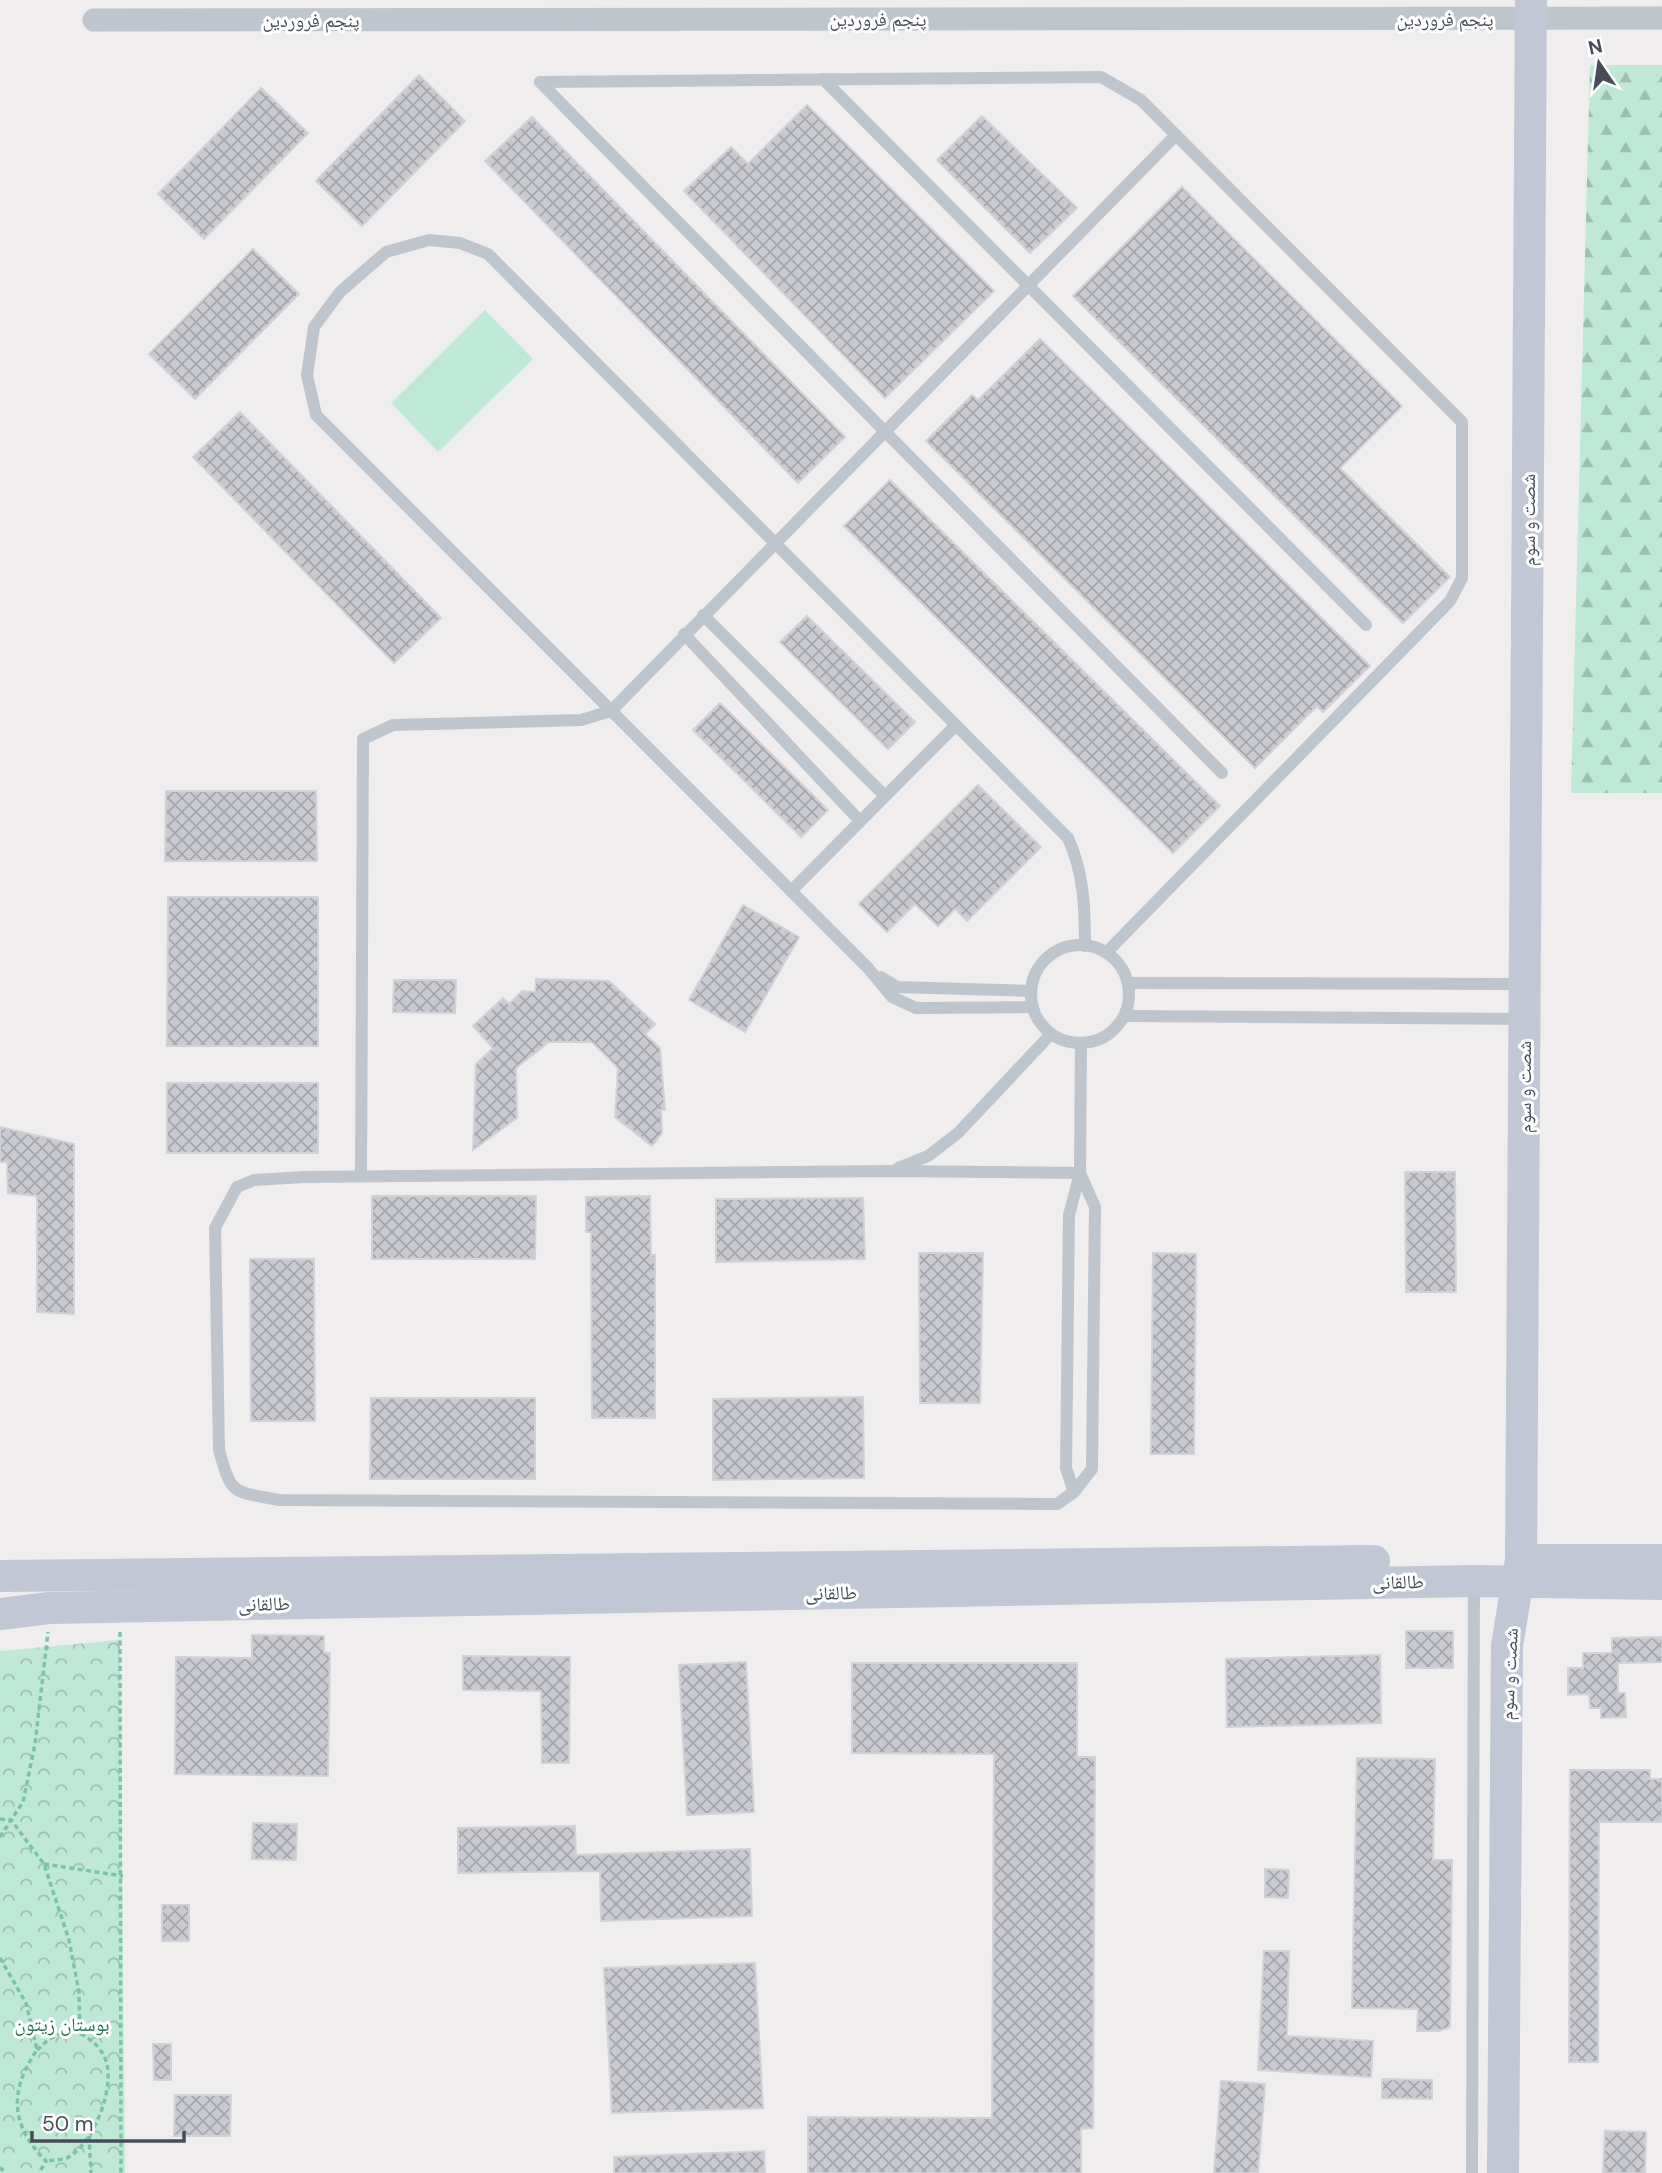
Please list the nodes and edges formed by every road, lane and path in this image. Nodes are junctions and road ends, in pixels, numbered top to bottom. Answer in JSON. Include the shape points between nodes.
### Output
{"nodes":[{"id":1,"x":1531,"y":9,"type":"edge"},
{"id":2,"x":1662,"y":18,"type":"edge"},
{"id":3,"x":94,"y":20,"type":"dead end"},
{"id":4,"x":822,"y":79,"type":"junction"},
{"id":5,"x":1176,"y":135,"type":"junction"},
{"id":6,"x":1026,"y":286,"type":"junction"},
{"id":7,"x":883,"y":431,"type":"junction"},
{"id":8,"x":774,"y":541,"type":"junction"},
{"id":9,"x":704,"y":615,"type":"junction"},
{"id":10,"x":1366,"y":625,"type":"dead end"},
{"id":11,"x":684,"y":634,"type":"junction"},
{"id":12,"x":611,"y":711,"type":"junction"},
{"id":13,"x":956,"y":726,"type":"junction"},
{"id":14,"x":1222,"y":773,"type":"dead end"},
{"id":15,"x":886,"y":796,"type":"junction"},
{"id":16,"x":860,"y":821,"type":"junction"},
{"id":17,"x":791,"y":891,"type":"junction"},
{"id":18,"x":1085,"y":946,"type":"junction"},
{"id":19,"x":1107,"y":953,"type":"junction"},
{"id":20,"x":868,"y":968,"type":"junction"},
{"id":21,"x":1128,"y":983,"type":"junction"},
{"id":22,"x":1525,"y":984,"type":"junction"},
{"id":23,"x":1031,"y":991,"type":"junction"},
{"id":24,"x":1033,"y":1007,"type":"junction"},
{"id":25,"x":1124,"y":1016,"type":"junction"},
{"id":26,"x":1525,"y":1018,"type":"junction"},
{"id":27,"x":1051,"y":1034,"type":"junction"},
{"id":28,"x":1081,"y":1044,"type":"junction"},
{"id":29,"x":891,"y":1171,"type":"junction"},
{"id":30,"x":1080,"y":1173,"type":"junction"},
{"id":31,"x":361,"y":1177,"type":"junction"},
{"id":32,"x":1074,"y":1492,"type":"junction"},
{"id":33,"x":1662,"y":1560,"type":"edge"},
{"id":34,"x":1519,"y":1571,"type":"junction"},
{"id":35,"x":0,"y":1576,"type":"edge"},
{"id":36,"x":1474,"y":1581,"type":"junction"},
{"id":37,"x":1662,"y":1584,"type":"edge"},
{"id":38,"x":0,"y":1614,"type":"edge"},
{"id":39,"x":52,"y":1627,"type":"junction"},
{"id":40,"x":108,"y":1633,"type":"dead end"},
{"id":41,"x":36,"y":1637,"type":"dead end"},
{"id":42,"x":0,"y":1819,"type":"edge"},
{"id":43,"x":11,"y":1820,"type":"junction"},
{"id":44,"x":0,"y":1837,"type":"edge"},
{"id":45,"x":44,"y":1864,"type":"junction"},
{"id":46,"x":123,"y":1876,"type":"junction"},
{"id":47,"x":0,"y":1958,"type":"edge"},
{"id":48,"x":80,"y":2034,"type":"junction"},
{"id":49,"x":37,"y":2050,"type":"junction"},
{"id":50,"x":89,"y":2136,"type":"junction"},
{"id":51,"x":46,"y":2161,"type":"junction"},
{"id":52,"x":0,"y":2166,"type":"edge"},
{"id":53,"x":5,"y":2173,"type":"edge"},
{"id":54,"x":38,"y":2173,"type":"edge"},
{"id":55,"x":91,"y":2173,"type":"edge"},
{"id":56,"x":121,"y":2173,"type":"edge"},
{"id":57,"x":1472,"y":2173,"type":"edge"},
{"id":58,"x":1503,"y":2173,"type":"edge"}],
"edges":[{"from":1,"to":2,"type":"street","name":"پنجم فروردین"},
{"from":1,"to":3,"type":"street","name":"پنجم فروردین"},
{"from":1,"to":22,"type":"street","name":"شصت و سوم"},
{"from":4,"to":5,"type":"lane","via":[[1101,77],[1141,100]]},
{"from":4,"to":6,"type":"lane"},
{"from":4,"to":7,"type":"lane","via":[[540,82]]},
{"from":5,"to":6,"type":"lane"},
{"from":5,"to":19,"type":"lane","via":[[1462,422],[1462,578],[1450,601]]},
{"from":6,"to":7,"type":"lane"},
{"from":6,"to":10,"type":"lane"},
{"from":7,"to":8,"type":"lane"},
{"from":7,"to":14,"type":"lane"},
{"from":8,"to":9,"type":"lane"},
{"from":8,"to":12,"type":"lane","via":[[488,254],[460,243],[429,240],[386,252],[340,292],[314,327],[307,375],[316,415]]},
{"from":8,"to":13,"type":"lane"},
{"from":9,"to":11,"type":"lane"},
{"from":9,"to":15,"type":"lane"},
{"from":11,"to":12,"type":"lane"},
{"from":11,"to":16,"type":"lane"},
{"from":12,"to":17,"type":"lane"},
{"from":12,"to":31,"type":"lane","via":[[581,720],[393,725],[363,739]]},
{"from":13,"to":15,"type":"lane"},
{"from":13,"to":18,"type":"lane","via":[[1068,838],[1080,863]]},
{"from":15,"to":16,"type":"lane"},
{"from":16,"to":17,"type":"lane"},
{"from":17,"to":20,"type":"lane"},
{"from":18,"to":19,"type":"lane"},
{"from":18,"to":23,"type":"lane","via":[[1058,951],[1045,961],[1035,974]]},
{"from":19,"to":21,"type":"lane"},
{"from":20,"to":23,"type":"lane","via":[[897,987]]},
{"from":20,"to":24,"type":"lane","via":[[892,997],[916,1008]]},
{"from":21,"to":22,"type":"lane"},
{"from":21,"to":25,"type":"lane"},
{"from":22,"to":26,"type":"street","name":"شصت و سوم"},
{"from":23,"to":24,"type":"lane"},
{"from":24,"to":27,"type":"lane"},
{"from":25,"to":26,"type":"lane"},
{"from":25,"to":28,"type":"lane","via":[[1110,1033]]},
{"from":26,"to":34,"type":"street","name":"شصت و سوم"},
{"from":27,"to":28,"type":"lane"},
{"from":27,"to":29,"type":"lane","via":[[958,1133],[928,1156]]},
{"from":28,"to":30,"type":"lane"},
{"from":29,"to":30,"type":"lane"},
{"from":29,"to":31,"type":"lane"},
{"from":30,"to":32,"type":"lane","via":[[1069,1215],[1066,1468]]},
{"from":30,"to":32,"type":"lane","via":[[1095,1207],[1092,1469]]},
{"from":31,"to":32,"type":"lane","via":[[254,1180],[237,1187],[215,1228],[219,1450],[228,1482],[236,1492],[279,1500],[1057,1504]]},
{"from":33,"to":34,"type":"street","name":"طالقانی"},
{"from":34,"to":35,"type":"street","name":"طالقانی"},
{"from":34,"to":36,"type":"street","name":"طالقانی"},
{"from":34,"to":37,"type":"street","name":"طالقانی"},
{"from":34,"to":58,"type":"street","name":"شصت و سوم","via":[[1507,1646]]},
{"from":36,"to":39,"type":"street","name":"طالقانی"},
{"from":36,"to":57,"type":"lane"},
{"from":38,"to":39,"type":"street","name":"طالقانی"},
{"from":39,"to":41,"type":"path"},
{"from":39,"to":43,"type":"path","via":[[36,1744],[23,1801]]},
{"from":40,"to":46,"type":"path","via":[[120,1632]]},
{"from":42,"to":43,"type":"path"},
{"from":43,"to":44,"type":"path"},
{"from":43,"to":45,"type":"path"},
{"from":45,"to":46,"type":"path"},
{"from":45,"to":48,"type":"path","via":[[69,1940],[79,1992]]},
{"from":46,"to":56,"type":"path"},
{"from":47,"to":49,"type":"path","via":[[26,2003]]},
{"from":48,"to":49,"type":"path","via":[[71,2029]]},
{"from":48,"to":50,"type":"path","via":[[92,2040],[105,2059],[103,2110]]},
{"from":49,"to":51,"type":"path","via":[[22,2072],[19,2125]]},
{"from":50,"to":51,"type":"path","via":[[67,2158]]},
{"from":50,"to":55,"type":"path"},
{"from":51,"to":54,"type":"path"},
{"from":52,"to":53,"type":"path"}]}
